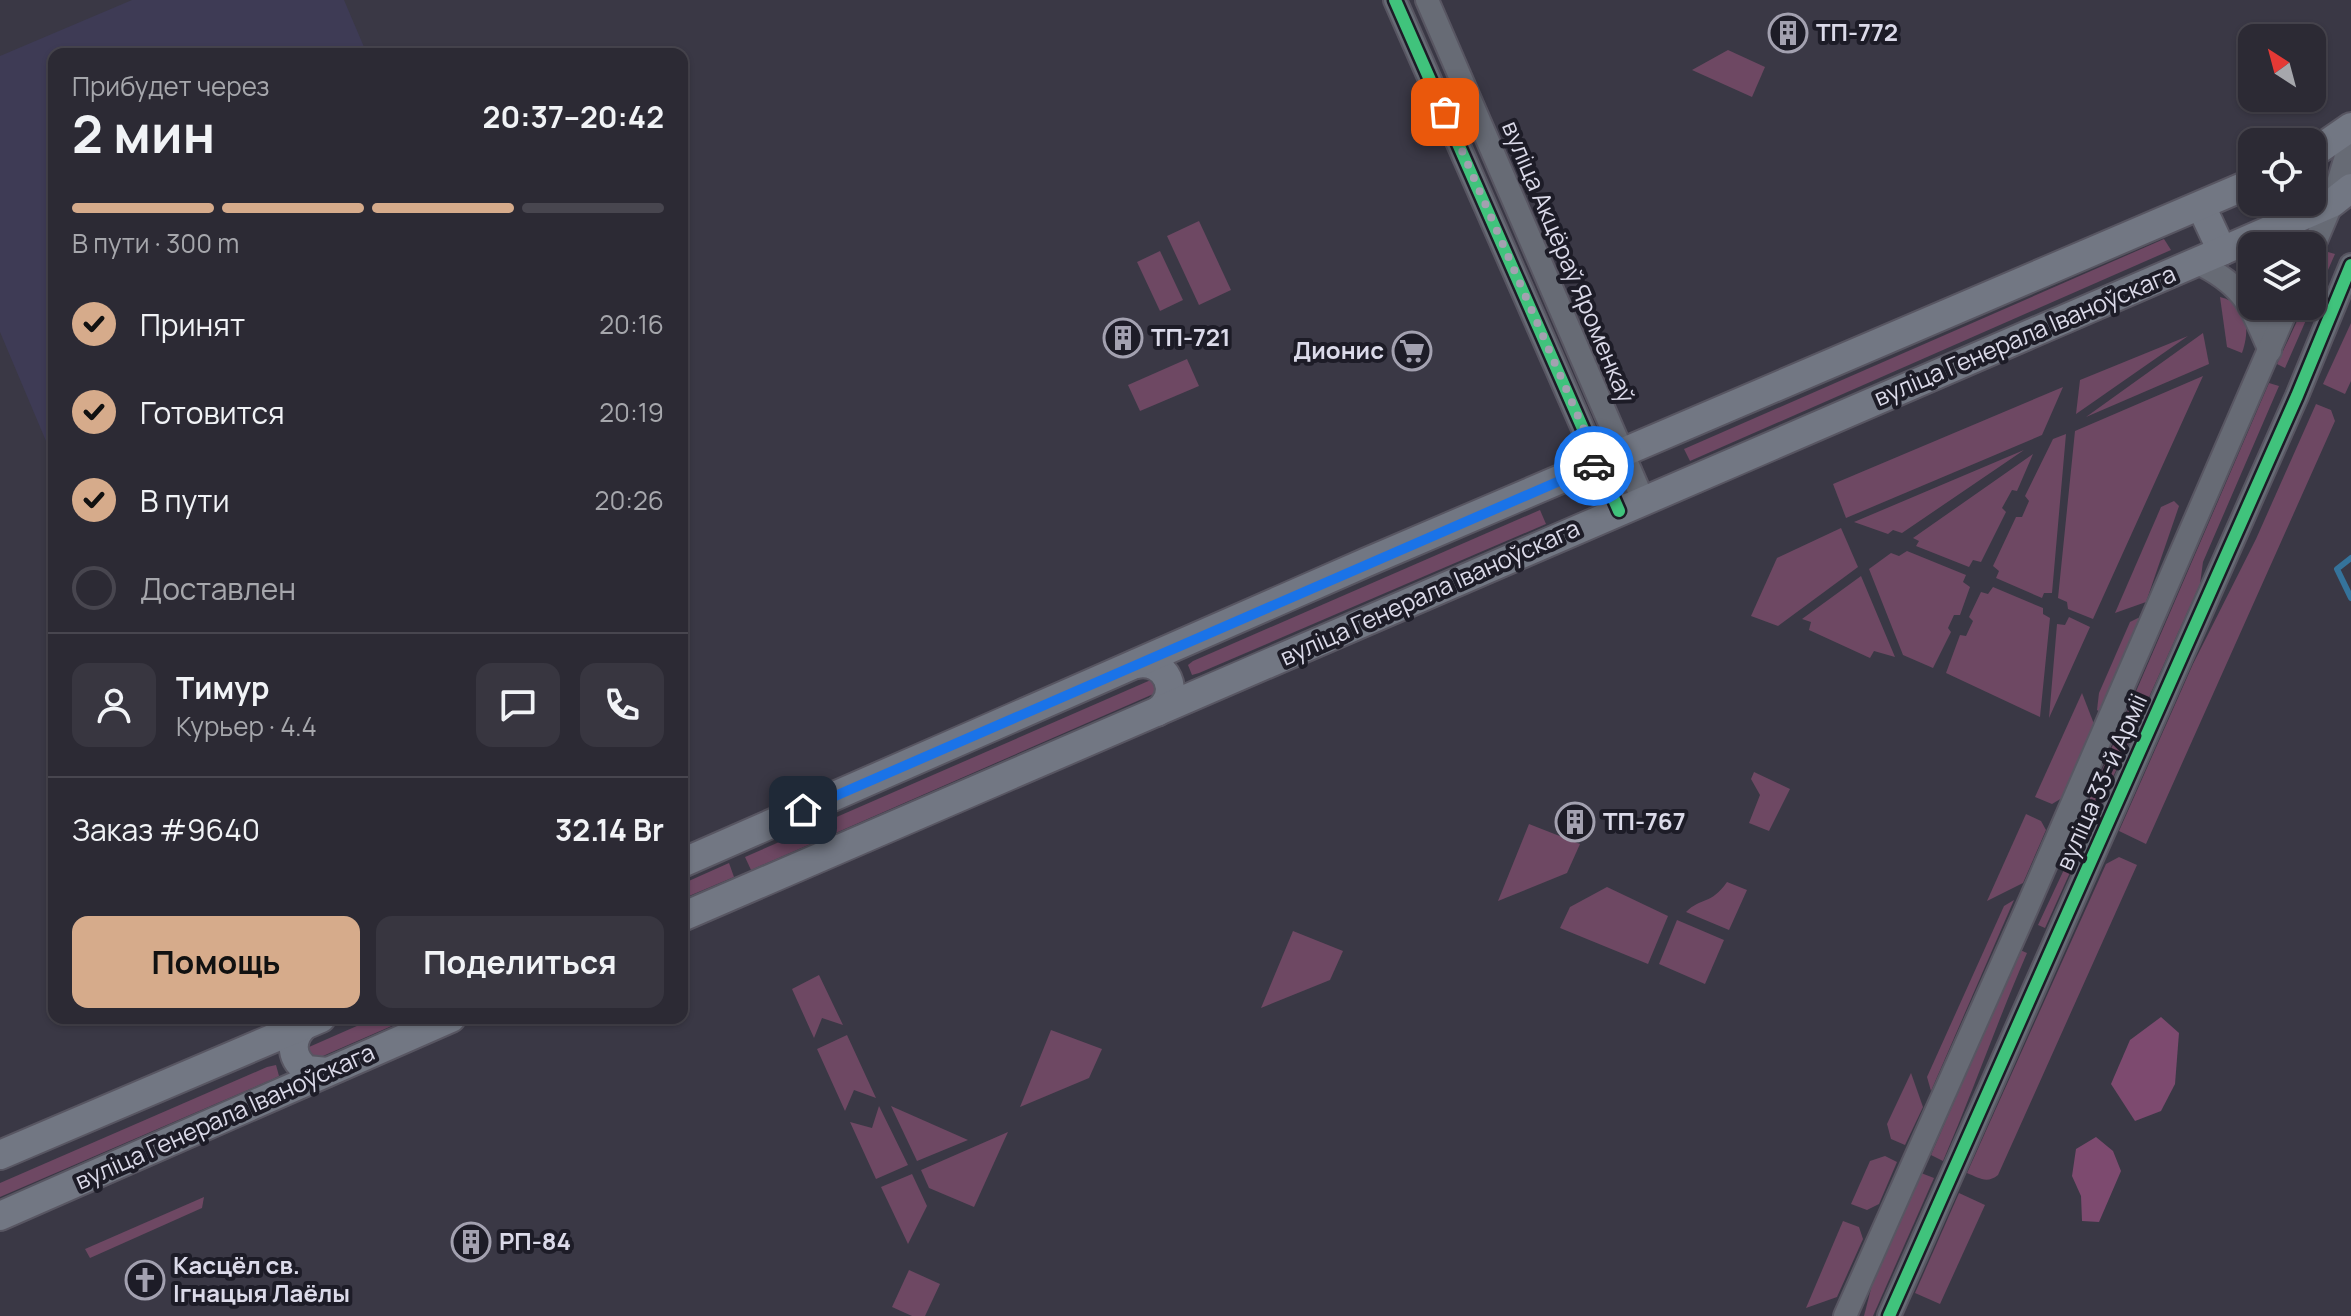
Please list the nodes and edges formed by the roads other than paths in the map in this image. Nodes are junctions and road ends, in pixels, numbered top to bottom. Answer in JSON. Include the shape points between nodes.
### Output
{"nodes":[{"id":1,"x":1395,"y":0,"type":"edge"},
{"id":2,"x":1427,"y":0,"type":"edge"},
{"id":3,"x":2351,"y":127,"type":"edge"},
{"id":4,"x":1483,"y":130,"type":"junction"},
{"id":5,"x":1457,"y":140,"type":"junction"},
{"id":6,"x":2351,"y":140,"type":"edge"},
{"id":7,"x":2326,"y":144,"type":"edge"},
{"id":8,"x":2238,"y":189,"type":"edge"},
{"id":9,"x":2342,"y":195,"type":"edge"},
{"id":10,"x":2201,"y":206,"type":"junction"},
{"id":11,"x":2322,"y":232,"type":"edge"},
{"id":12,"x":2209,"y":256,"type":"junction"},
{"id":13,"x":2351,"y":265,"type":"edge"},
{"id":14,"x":2282,"y":320,"type":"edge"},
{"id":15,"x":2270,"y":351,"type":"junction"},
{"id":16,"x":1611,"y":458,"type":"junction"},
{"id":17,"x":1631,"y":505,"type":"junction"},
{"id":18,"x":1187,"y":642,"type":"junction"},
{"id":19,"x":1136,"y":664,"type":"junction"},
{"id":20,"x":1208,"y":690,"type":"junction"},
{"id":21,"x":1157,"y":712,"type":"junction"},
{"id":22,"x":688,"y":860,"type":"edge"},
{"id":23,"x":2026,"y":910,"type":"junction"},
{"id":24,"x":688,"y":914,"type":"edge"},
{"id":25,"x":2060,"y":927,"type":"junction"},
{"id":26,"x":2007,"y":952,"type":"junction"},
{"id":27,"x":2042,"y":969,"type":"junction"},
{"id":28,"x":307,"y":1024,"type":"edge"},
{"id":29,"x":311,"y":1024,"type":"edge"},
{"id":30,"x":437,"y":1024,"type":"edge"},
{"id":31,"x":256,"y":1045,"type":"junction"},
{"id":32,"x":327,"y":1072,"type":"junction"},
{"id":33,"x":275,"y":1094,"type":"junction"},
{"id":34,"x":0,"y":1155,"type":"edge"},
{"id":35,"x":0,"y":1216,"type":"edge"},
{"id":36,"x":1845,"y":1316,"type":"edge"},
{"id":37,"x":1889,"y":1316,"type":"edge"}],
"edges":[{"from":1,"to":5,"type":"street","name":"вуліца Акцёраў Яроменкаў"},
{"from":2,"to":4,"type":"street","name":"вуліца Акцёраў Яроменкаў"},
{"from":3,"to":7,"type":"main road"},
{"from":4,"to":5,"type":"street"},
{"from":4,"to":16,"type":"street","name":"вуліца Акцёраў Яроменкаў"},
{"from":5,"to":16,"type":"street","name":"вуліца Акцёраў Яроменкаў"},
{"from":6,"to":9,"type":"street"},
{"from":8,"to":10,"type":"main road","name":"вуліца Генерала Іваноўскага"},
{"from":9,"to":11,"type":"street"},
{"from":9,"to":12,"type":"main road","name":"вуліца Генерала Іваноўскага"},
{"from":10,"to":12,"type":"main road"},
{"from":10,"to":16,"type":"main road","name":"вуліца Генерала Іваноўскага"},
{"from":12,"to":15,"type":"street","via":[[2249,302]]},
{"from":12,"to":17,"type":"main road","name":"вуліца Генерала Іваноўскага"},
{"from":13,"to":25,"type":"street","name":"вуліца 33-й Арміі"},
{"from":14,"to":15,"type":"street","name":"вуліца 33-й Арміі"},
{"from":15,"to":23,"type":"street","name":"вуліца 33-й Арміі"},
{"from":16,"to":17,"type":"street","name":"вуліца Акцёраў Яроменкаў"},
{"from":16,"to":18,"type":"main road","name":"вуліца Генерала Іваноўскага"},
{"from":17,"to":20,"type":"main road","name":"вуліца Генерала Іваноўскага"},
{"from":18,"to":19,"type":"main road","name":"вуліца Генерала Іваноўскага"},
{"from":18,"to":20,"type":"main road","via":[[1179,653],[1180,675],[1191,687]]},
{"from":19,"to":21,"type":"main road","via":[[1159,667],[1169,679],[1170,694]]},
{"from":19,"to":22,"type":"main road","name":"вуліца Генерала Іваноўскага"},
{"from":20,"to":21,"type":"main road","name":"вуліца Генерала Іваноўскага"},
{"from":21,"to":24,"type":"main road","name":"вуліца Генерала Іваноўскага"},
{"from":23,"to":25,"type":"street","via":[[2026,924],[2036,934],[2049,935]]},
{"from":23,"to":26,"type":"street","name":"вуліца 33-й Арміі"},
{"from":25,"to":27,"type":"street","name":"вуліца 33-й Арміі"},
{"from":26,"to":27,"type":"street","via":[[2017,944],[2031,944],[2041,955]]},
{"from":26,"to":36,"type":"street","name":"вуліца 33-й Арміі"},
{"from":27,"to":37,"type":"street","name":"вуліца 33-й Арміі"},
{"from":28,"to":31,"type":"main road"},
{"from":29,"to":32,"type":"main road","via":[[294,1040],[294,1054],[307,1070]]},
{"from":30,"to":32,"type":"main road","name":"вуліца Генерала Іваноўскага"},
{"from":31,"to":33,"type":"main road","via":[[272,1046],[287,1064],[285,1084]]},
{"from":31,"to":34,"type":"main road"},
{"from":32,"to":33,"type":"main road","name":"вуліца Генерала Іваноўскага"},
{"from":33,"to":35,"type":"main road","name":"вуліца Генерала Іваноўскага"}]}
